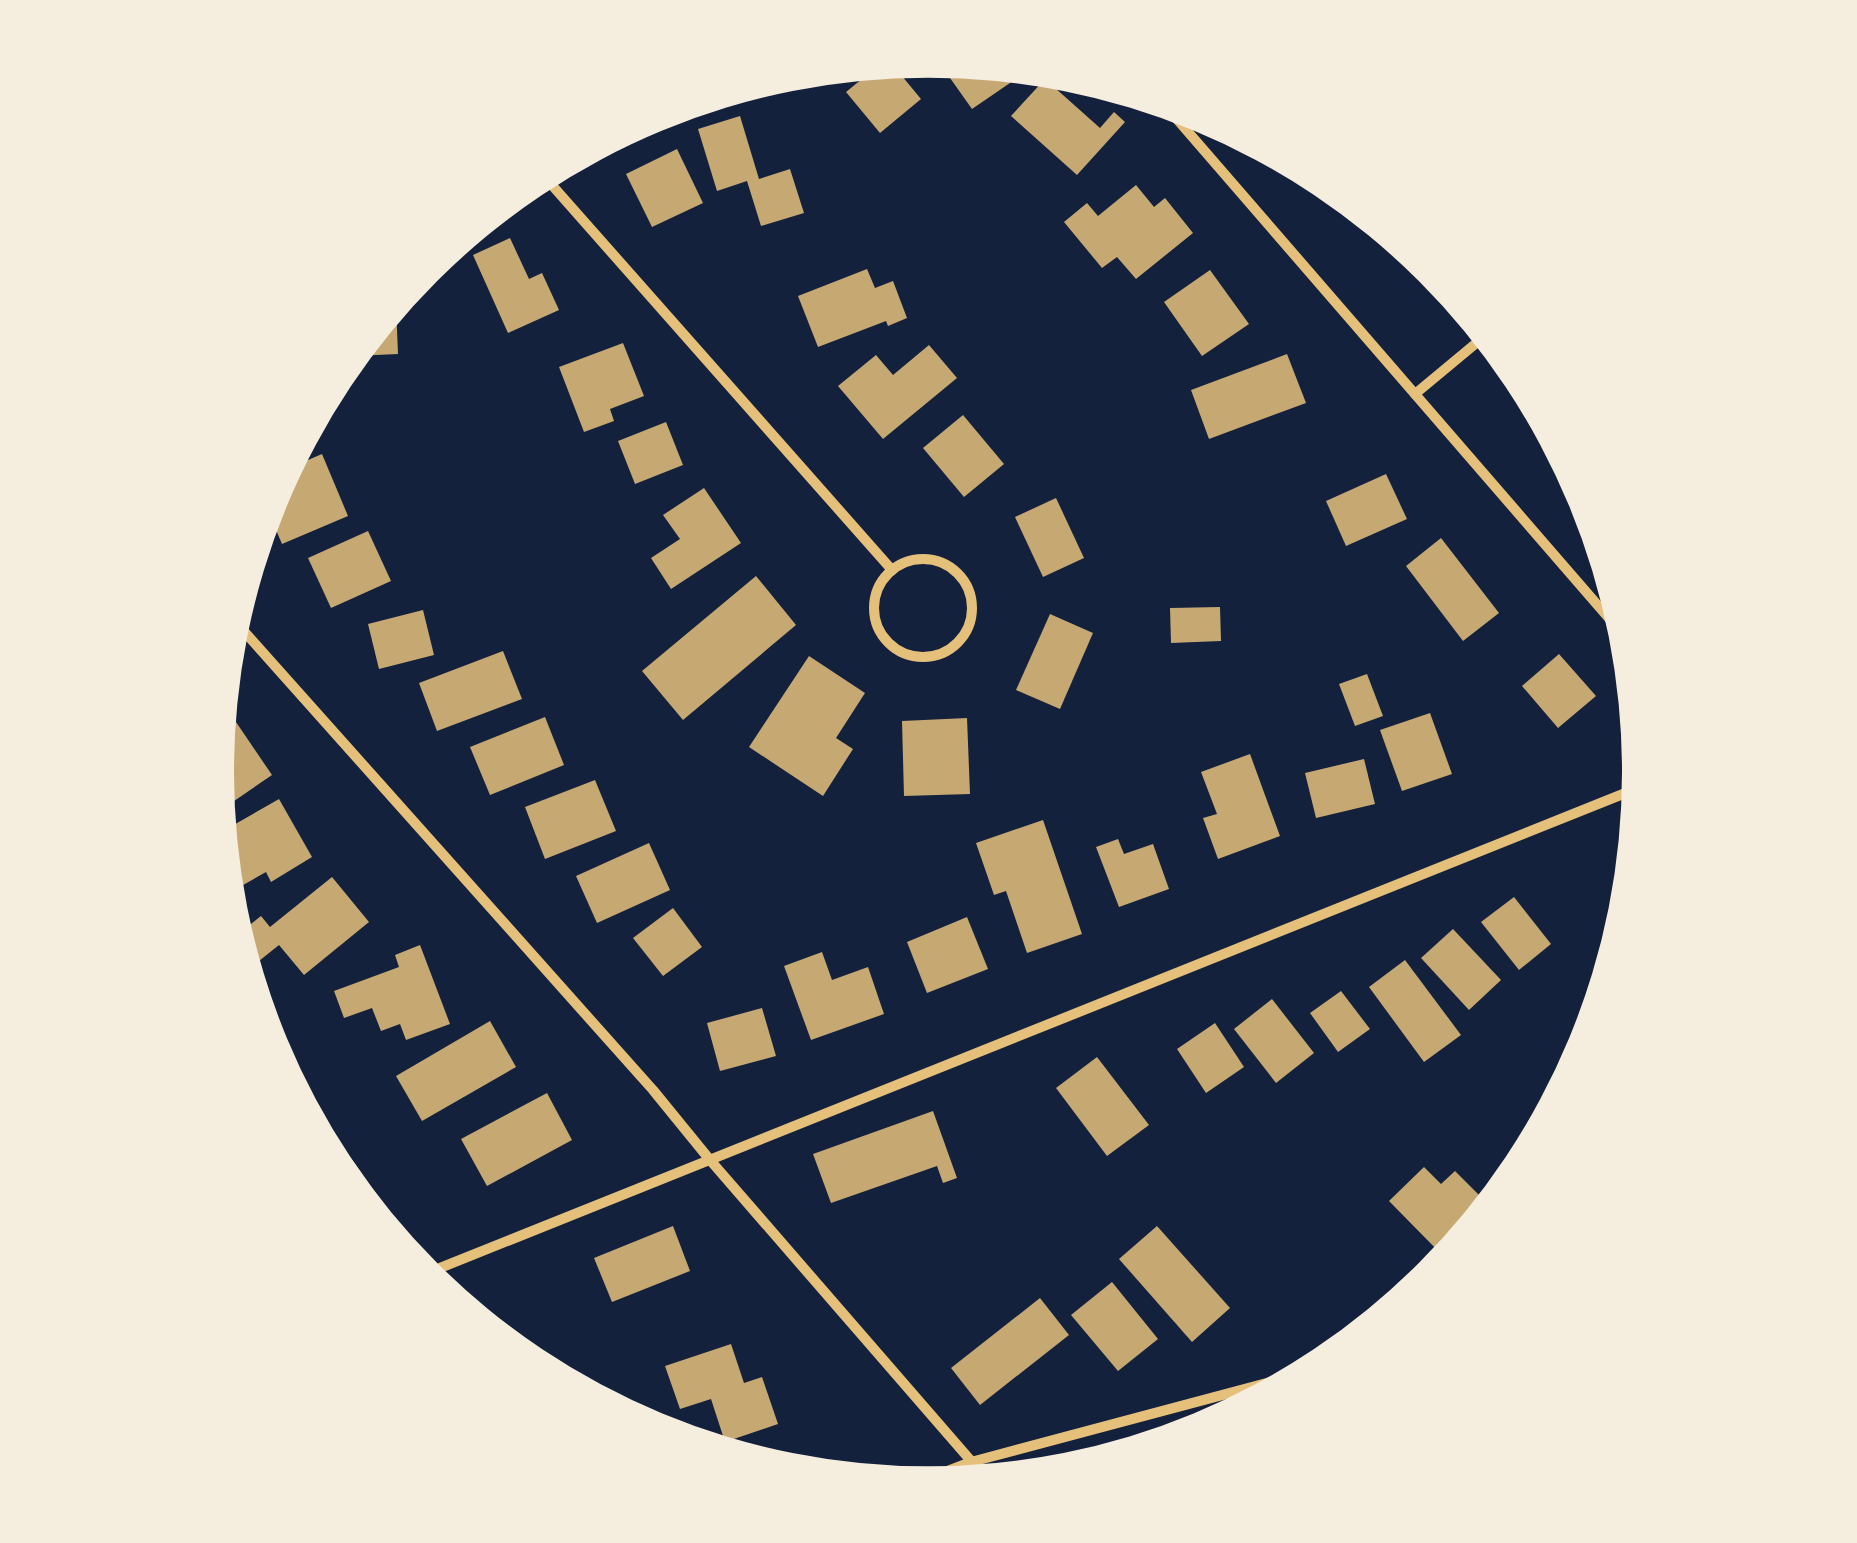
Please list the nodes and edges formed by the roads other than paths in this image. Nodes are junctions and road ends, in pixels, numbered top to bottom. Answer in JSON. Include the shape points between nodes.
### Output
{"nodes":[{"id":1,"x":1184,"y":126,"type":"edge"},
{"id":2,"x":554,"y":187,"type":"edge"},
{"id":3,"x":1475,"y":344,"type":"edge"},
{"id":4,"x":1415,"y":394,"type":"junction"},
{"id":5,"x":892,"y":570,"type":"junction"},
{"id":6,"x":1604,"y":612,"type":"edge"},
{"id":7,"x":248,"y":636,"type":"edge"},
{"id":8,"x":1621,"y":795,"type":"edge"},
{"id":9,"x":710,"y":1160,"type":"junction"},
{"id":10,"x":443,"y":1267,"type":"edge"},
{"id":11,"x":1244,"y":1389,"type":"edge"},
{"id":12,"x":971,"y":1462,"type":"junction"},
{"id":13,"x":965,"y":1464,"type":"edge"}],
"edges":[{"from":1,"to":4,"type":"street"},
{"from":2,"to":5,"type":"street"},
{"from":3,"to":4,"type":"street"},
{"from":4,"to":6,"type":"street"},
{"from":5,"to":5,"type":"street","via":[[874,610],[885,639],[911,655],[941,654],[955,645],[972,616],[966,583],[955,570],[924,558]]},
{"from":7,"to":9,"type":"street"},
{"from":8,"to":9,"type":"street"},
{"from":9,"to":10,"type":"street"},
{"from":9,"to":12,"type":"street"},
{"from":11,"to":12,"type":"street"},
{"from":12,"to":13,"type":"street"}]}
